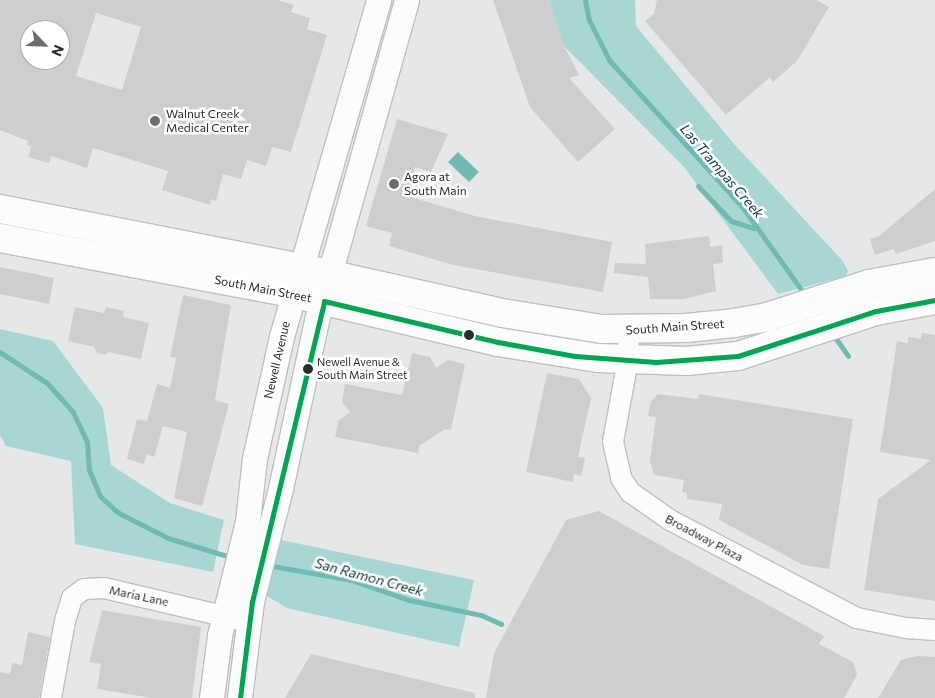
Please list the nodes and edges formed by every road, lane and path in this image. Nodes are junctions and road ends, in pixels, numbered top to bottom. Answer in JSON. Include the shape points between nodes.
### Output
{"nodes":[{"id":1,"x":378,"y":0,"type":"edge"},
{"id":2,"x":407,"y":0,"type":"edge"},
{"id":3,"x":0,"y":209,"type":"edge"},
{"id":4,"x":0,"y":238,"type":"edge"},
{"id":5,"x":301,"y":268,"type":"junction"},
{"id":6,"x":935,"y":272,"type":"edge"},
{"id":7,"x":330,"y":274,"type":"junction"},
{"id":8,"x":294,"y":294,"type":"junction"},
{"id":9,"x":935,"y":300,"type":"edge"},
{"id":10,"x":324,"y":301,"type":"junction"},
{"id":11,"x":629,"y":331,"type":"junction"},
{"id":12,"x":628,"y":360,"type":"junction"},
{"id":13,"x":258,"y":524,"type":"junction"},
{"id":14,"x":225,"y":615,"type":"junction"},
{"id":15,"x":249,"y":622,"type":"junction"},
{"id":16,"x":935,"y":630,"type":"edge"},
{"id":17,"x":51,"y":698,"type":"edge"},
{"id":18,"x":212,"y":698,"type":"edge"},
{"id":19,"x":240,"y":698,"type":"edge"}],
"edges":[{"from":1,"to":5,"type":"street","name":"Newell Avenue"},
{"from":2,"to":7,"type":"street","name":"Newell Avenue"},
{"from":3,"to":5,"type":"main road","name":"South Main Street"},
{"from":4,"to":8,"type":"main road","name":"South Main Street"},
{"from":5,"to":7,"type":"main road","name":"South Main Street"},
{"from":5,"to":8,"type":"street","name":"Newell Avenue"},
{"from":6,"to":11,"type":"main road","name":"South Main Street","via":[[869,284],[767,317],[686,328]]},
{"from":7,"to":10,"type":"street","name":"Newell Avenue"},
{"from":7,"to":11,"type":"main road","name":"South Main Street","via":[[502,313]]},
{"from":8,"to":10,"type":"main road","name":"South Main Street"},
{"from":8,"to":13,"type":"street","name":"Newell Avenue","via":[[248,494]]},
{"from":9,"to":12,"type":"main road","name":"South Main Street","via":[[876,311],[775,347],[738,356],[687,362]]},
{"from":10,"to":12,"type":"main road","name":"South Main Street","via":[[498,342],[575,356]]},
{"from":10,"to":13,"type":"street","name":"Newell Avenue"},
{"from":11,"to":12,"type":"street","name":"Broadway Plaza"},
{"from":12,"to":16,"type":"street","name":"Broadway Plaza","via":[[613,442],[621,478],[630,492],[670,520],[857,618]]},
{"from":13,"to":14,"type":"street","name":"Newell Avenue","via":[[232,584]]},
{"from":13,"to":15,"type":"street","name":"Newell Avenue"},
{"from":14,"to":15,"type":"street","name":"Maria Lane"},
{"from":14,"to":17,"type":"street","name":"Maria Lane","via":[[104,588],[84,589],[72,598],[65,621]]},
{"from":14,"to":18,"type":"street","name":"Newell Avenue"},
{"from":15,"to":19,"type":"street","name":"Newell Avenue"}]}
